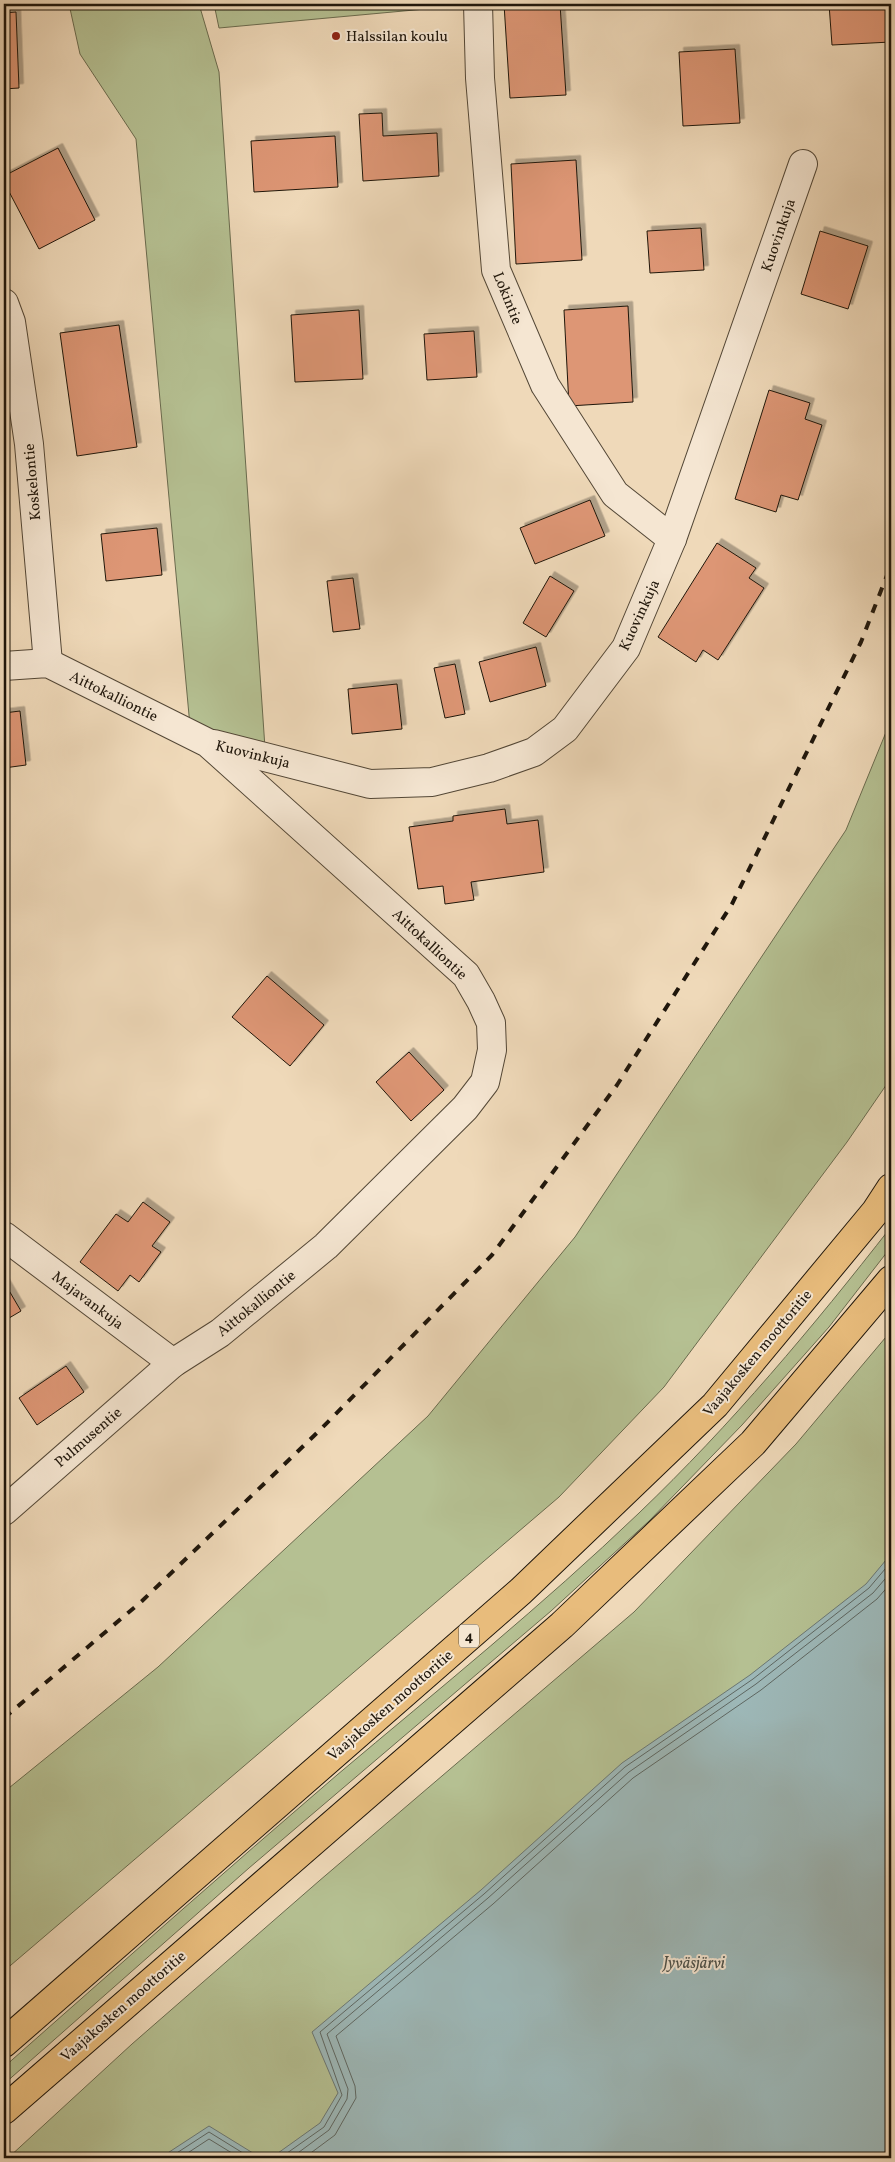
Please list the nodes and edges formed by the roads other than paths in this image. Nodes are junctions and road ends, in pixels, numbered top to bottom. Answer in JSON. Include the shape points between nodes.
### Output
{"nodes":[{"id":1,"x":478,"y":4,"type":"edge"},
{"id":2,"x":803,"y":164,"type":"dead end"},
{"id":3,"x":4,"y":303,"type":"edge"},
{"id":4,"x":672,"y":540,"type":"junction"},
{"id":5,"x":48,"y":664,"type":"junction"},
{"id":6,"x":4,"y":666,"type":"edge"},
{"id":7,"x":208,"y":743,"type":"junction"},
{"id":8,"x":891,"y":1188,"type":"edge"},
{"id":9,"x":4,"y":1236,"type":"edge"},
{"id":10,"x":891,"y":1280,"type":"edge"},
{"id":11,"x":173,"y":1363,"type":"junction"},
{"id":12,"x":4,"y":1510,"type":"edge"},
{"id":13,"x":4,"y":2043,"type":"edge"},
{"id":14,"x":4,"y":2110,"type":"edge"}],
"edges":[{"from":1,"to":4,"type":"street","name":"Lokintie","via":[[480,78],[496,270],[545,385],[615,494]]},
{"from":2,"to":4,"type":"street","name":"Kuovinkuja"},
{"from":3,"to":5,"type":"street","name":"Koskelontie","via":[[11,322],[29,444]]},
{"from":4,"to":7,"type":"street","name":"Kuovinkuja","via":[[626,648],[565,729],[534,752],[489,768],[432,782],[370,784]]},
{"from":5,"to":6,"type":"street","name":"Aittokalliontie"},
{"from":5,"to":7,"type":"street","name":"Aittokalliontie"},
{"from":7,"to":11,"type":"street","name":"Aittokalliontie","via":[[466,975],[491,1023],[492,1050],[485,1082],[465,1108],[326,1246],[220,1333]]},
{"from":8,"to":13,"type":"highway","name":"Vaajakosken moottoritie","number":"4","via":[[716,1405],[520,1591]]},
{"from":9,"to":11,"type":"street","name":"Majavankuja"},
{"from":10,"to":14,"type":"highway","name":"Vaajakosken moottoritie","via":[[753,1443],[562,1625]]},
{"from":11,"to":12,"type":"street","name":"Pulmusentie"}]}
